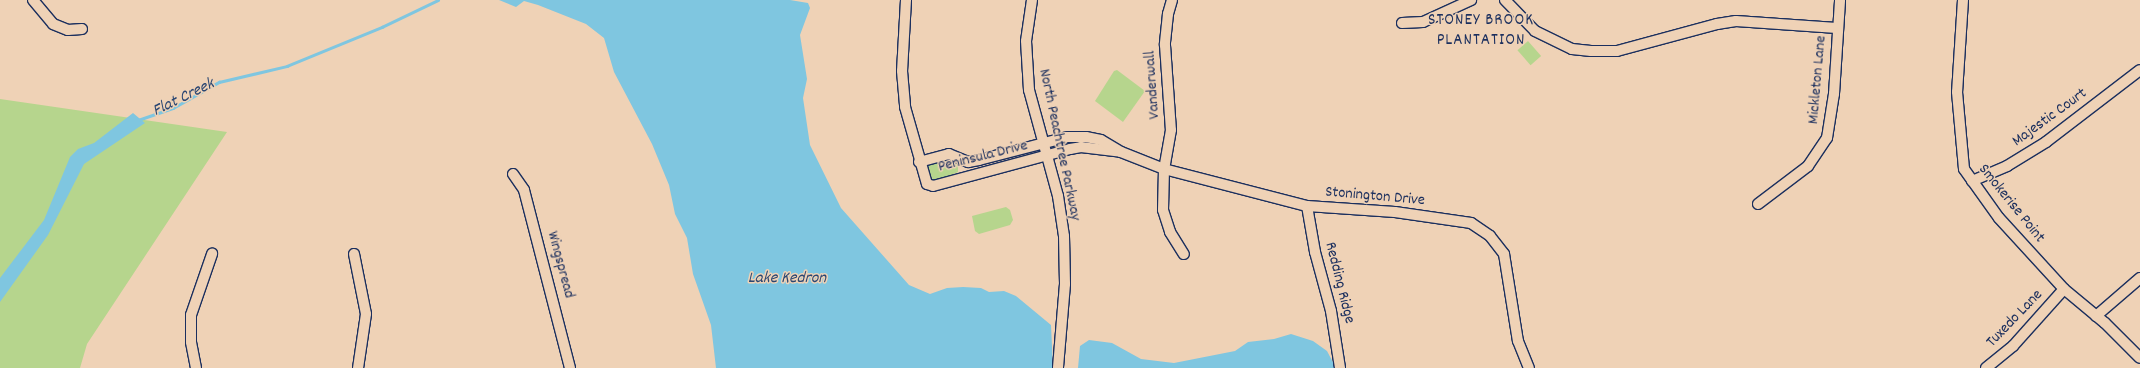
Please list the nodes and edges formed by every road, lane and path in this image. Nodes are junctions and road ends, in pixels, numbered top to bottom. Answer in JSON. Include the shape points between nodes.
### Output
{"nodes":[{"id":1,"x":33,"y":0,"type":"edge"},
{"id":2,"x":906,"y":0,"type":"edge"},
{"id":3,"x":1032,"y":0,"type":"edge"},
{"id":4,"x":1172,"y":0,"type":"edge"},
{"id":5,"x":1471,"y":0,"type":"edge"},
{"id":6,"x":1505,"y":0,"type":"edge"},
{"id":7,"x":1840,"y":0,"type":"edge"},
{"id":8,"x":1963,"y":0,"type":"edge"},
{"id":9,"x":1402,"y":23,"type":"dead end"},
{"id":10,"x":1837,"y":28,"type":"junction"},
{"id":11,"x":82,"y":29,"type":"dead end"},
{"id":12,"x":2140,"y":70,"type":"edge"},
{"id":13,"x":1043,"y":143,"type":"junction"},
{"id":14,"x":1121,"y":152,"type":"junction"},
{"id":15,"x":1047,"y":156,"type":"junction"},
{"id":16,"x":971,"y":161,"type":"junction"},
{"id":17,"x":919,"y":162,"type":"junction"},
{"id":18,"x":1164,"y":169,"type":"junction"},
{"id":19,"x":513,"y":174,"type":"dead end"},
{"id":20,"x":974,"y":175,"type":"junction"},
{"id":21,"x":1972,"y":181,"type":"junction"},
{"id":22,"x":1758,"y":204,"type":"dead end"},
{"id":23,"x":1307,"y":206,"type":"junction"},
{"id":24,"x":212,"y":254,"type":"dead end"},
{"id":25,"x":354,"y":254,"type":"dead end"},
{"id":26,"x":1184,"y":254,"type":"dead end"},
{"id":27,"x":2140,"y":278,"type":"edge"},
{"id":28,"x":2064,"y":289,"type":"junction"},
{"id":29,"x":2096,"y":316,"type":"junction"},
{"id":30,"x":2140,"y":358,"type":"edge"},
{"id":31,"x":1340,"y":365,"type":"edge"},
{"id":32,"x":196,"y":368,"type":"edge"},
{"id":33,"x":358,"y":368,"type":"edge"},
{"id":34,"x":570,"y":368,"type":"edge"},
{"id":35,"x":1058,"y":368,"type":"edge"},
{"id":36,"x":1529,"y":368,"type":"edge"},
{"id":37,"x":1986,"y":368,"type":"edge"}],
"edges":[{"from":1,"to":11,"type":"street","via":[[53,24],[68,30]]},
{"from":2,"to":17,"type":"street","name":"Peninsula Drive","via":[[902,83]]},
{"from":3,"to":13,"type":"street","name":"North Peachtree Parkway","via":[[1027,19],[1026,64],[1029,90]]},
{"from":4,"to":18,"type":"street","name":"Vanderwall","via":[[1168,14],[1166,45],[1171,130]]},
{"from":5,"to":9,"type":"street","via":[[1423,22]]},
{"from":6,"to":10,"type":"street","via":[[1521,19],[1540,34],[1572,49],[1590,51],[1617,51],[1717,24],[1736,22]]},
{"from":7,"to":10,"type":"street","name":"Mickleton Lane"},
{"from":8,"to":21,"type":"street","name":"Smokerise Point","via":[[1957,92],[1964,170]]},
{"from":10,"to":22,"type":"street","name":"Mickleton Lane","via":[[1834,94],[1827,138],[1808,166]]},
{"from":12,"to":21,"type":"street","name":"Majestic Court","via":[[2046,142],[2007,166]]},
{"from":13,"to":14,"type":"street","name":"Stonington Drive","via":[[1067,137],[1086,137],[1101,140]]},
{"from":13,"to":15,"type":"street","name":"North Peachtree Parkway"},
{"from":13,"to":16,"type":"street","name":"Peninsula Drive"},
{"from":14,"to":15,"type":"street","name":"Stonington Drive","via":[[1081,147]]},
{"from":14,"to":18,"type":"street","name":"Stonington Drive"},
{"from":15,"to":20,"type":"street","name":"Peninsula Drive"},
{"from":15,"to":35,"type":"street","name":"North Peachtree Parkway","via":[[1061,211],[1065,256]]},
{"from":16,"to":17,"type":"street","name":"Peninsula Drive","via":[[949,154]]},
{"from":16,"to":20,"type":"street"},
{"from":17,"to":20,"type":"street","name":"Peninsula Drive","via":[[924,180],[933,186]]},
{"from":18,"to":23,"type":"street","name":"Stonington Drive"},
{"from":18,"to":26,"type":"street","name":"Vanderwall","via":[[1163,210],[1170,232]]},
{"from":19,"to":34,"type":"street","name":"Wingspread","via":[[524,190]]},
{"from":21,"to":28,"type":"street","name":"Smokerise Point","via":[[1999,218]]},
{"from":23,"to":31,"type":"street","name":"Redding Ridge"},
{"from":23,"to":36,"type":"street","name":"Stonington Drive","via":[[1411,214],[1464,221],[1477,226],[1497,243],[1506,258],[1518,341]]},
{"from":24,"to":32,"type":"street","via":[[191,315],[191,342]]},
{"from":25,"to":33,"type":"street","via":[[366,314]]},
{"from":27,"to":29,"type":"street"},
{"from":28,"to":29,"type":"street","name":"Smokerise Point"},
{"from":28,"to":37,"type":"street","name":"Tuxedo Lane","via":[[2012,346]]},
{"from":29,"to":30,"type":"street","name":"Smokerise Point"}]}
